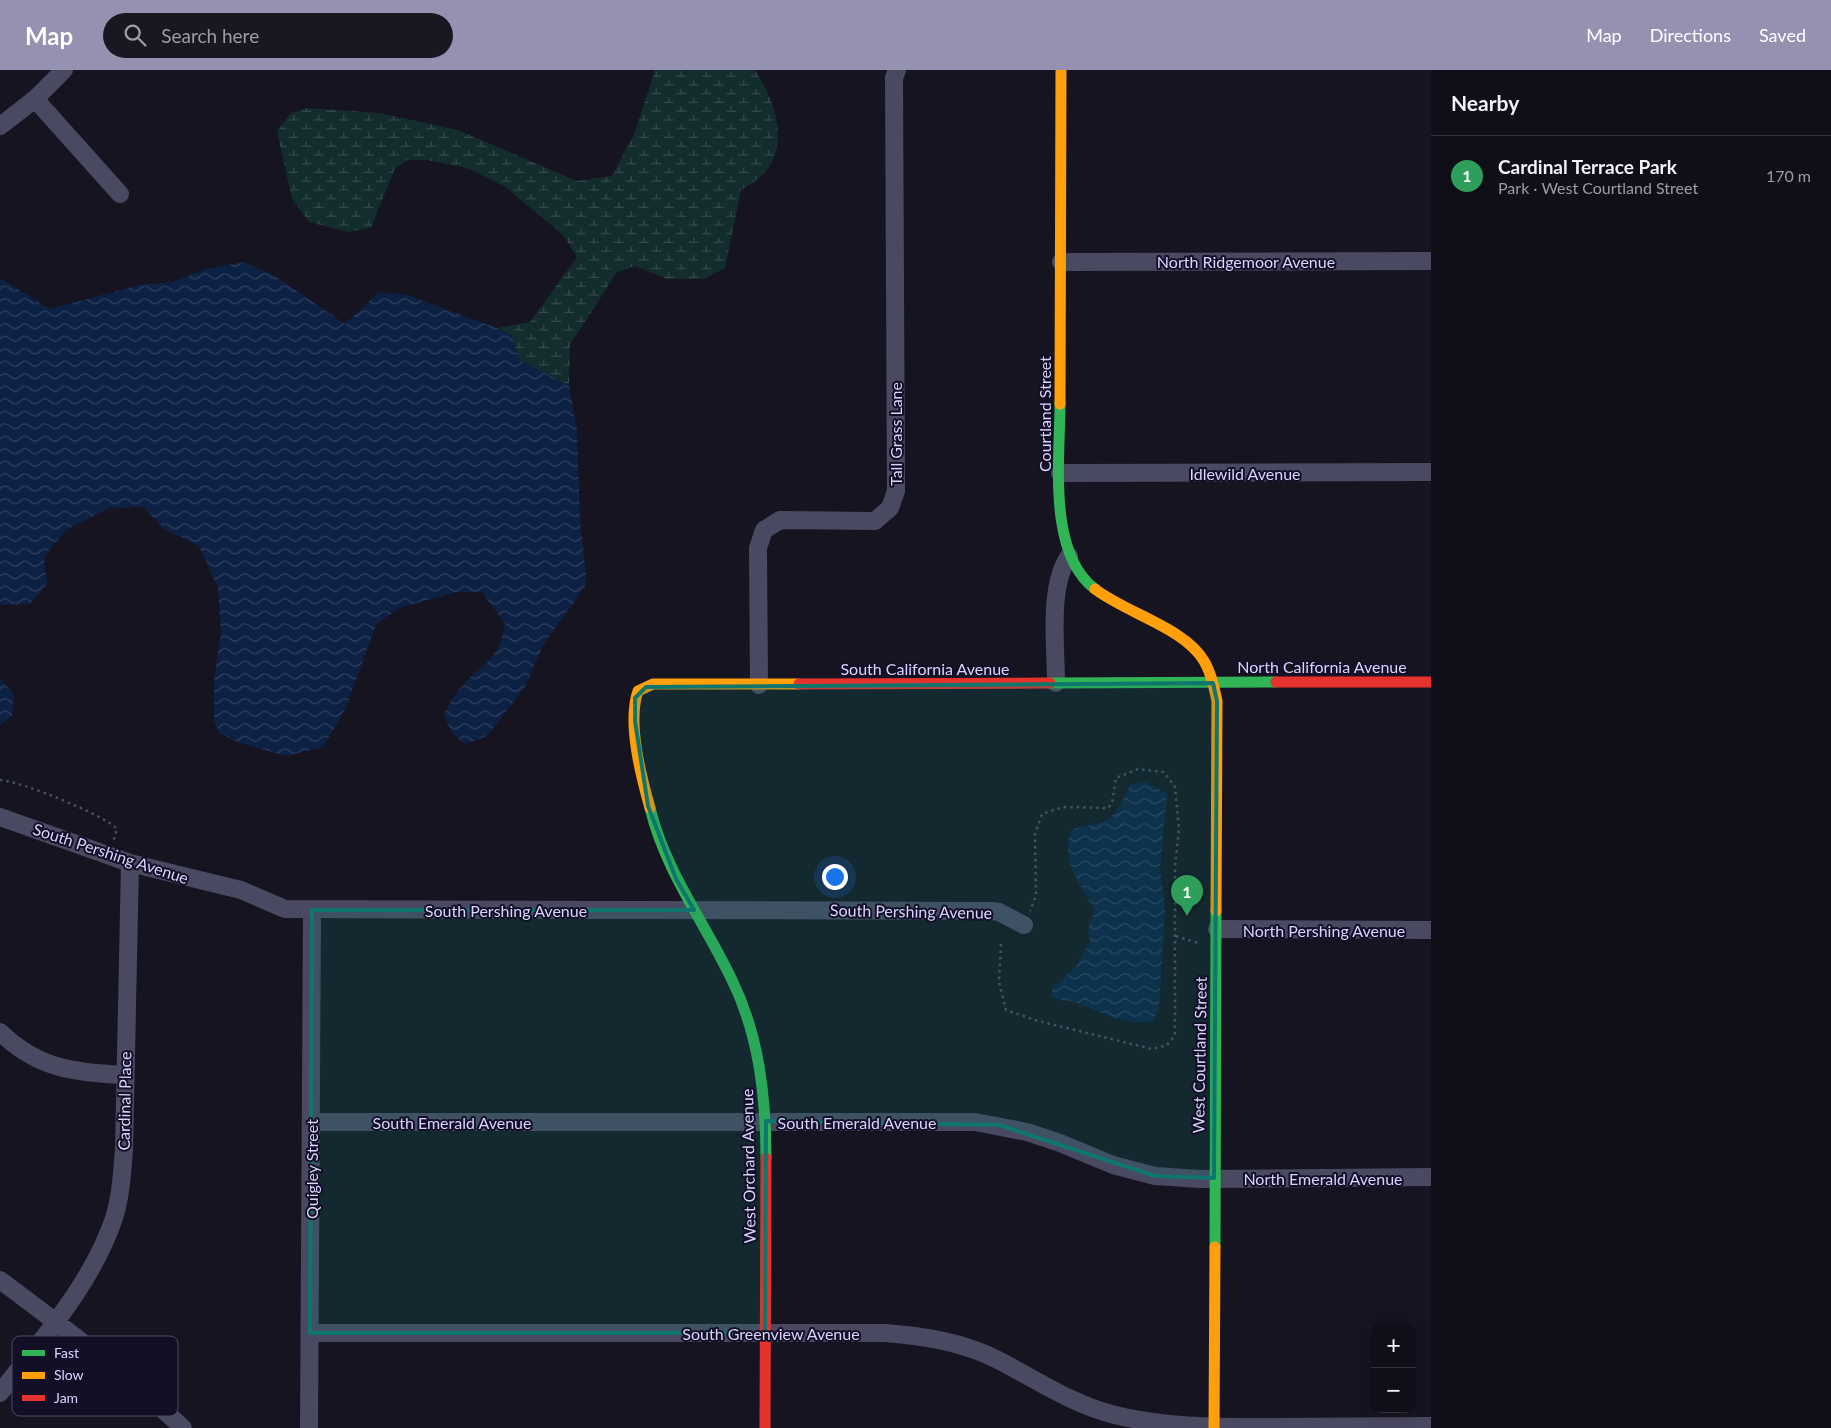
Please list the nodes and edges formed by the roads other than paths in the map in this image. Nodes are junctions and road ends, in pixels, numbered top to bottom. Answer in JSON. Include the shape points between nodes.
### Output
{"nodes":[{"id":1,"x":64,"y":70,"type":"edge"},
{"id":2,"x":897,"y":70,"type":"edge"},
{"id":3,"x":1061,"y":70,"type":"edge"},
{"id":4,"x":35,"y":99,"type":"junction"},
{"id":5,"x":0,"y":126,"type":"edge"},
{"id":6,"x":120,"y":194,"type":"dead end"},
{"id":7,"x":1431,"y":261,"type":"edge"},
{"id":8,"x":1061,"y":262,"type":"junction"},
{"id":9,"x":1431,"y":472,"type":"edge"},
{"id":10,"x":1060,"y":473,"type":"junction"},
{"id":11,"x":1069,"y":556,"type":"junction"},
{"id":12,"x":1431,"y":682,"type":"edge"},
{"id":13,"x":1056,"y":683,"type":"junction"},
{"id":14,"x":1213,"y":683,"type":"junction"},
{"id":15,"x":759,"y":685,"type":"junction"},
{"id":16,"x":638,"y":691,"type":"joint"},
{"id":17,"x":0,"y":817,"type":"edge"},
{"id":18,"x":130,"y":863,"type":"junction"},
{"id":19,"x":312,"y":910,"type":"junction"},
{"id":20,"x":694,"y":910,"type":"junction"},
{"id":21,"x":1024,"y":925,"type":"road end"},
{"id":22,"x":1217,"y":929,"type":"junction"},
{"id":23,"x":1431,"y":930,"type":"edge"},
{"id":24,"x":0,"y":1032,"type":"edge"},
{"id":25,"x":124,"y":1075,"type":"junction"},
{"id":26,"x":766,"y":1121,"type":"junction"},
{"id":27,"x":312,"y":1122,"type":"junction"},
{"id":28,"x":1431,"y":1177,"type":"edge"},
{"id":29,"x":1214,"y":1178,"type":"junction"},
{"id":30,"x":0,"y":1280,"type":"edge"},
{"id":31,"x":55,"y":1321,"type":"junction"},
{"id":32,"x":310,"y":1333,"type":"junction"},
{"id":33,"x":765,"y":1333,"type":"junction"},
{"id":34,"x":44,"y":1336,"type":"edge"},
{"id":35,"x":74,"y":1336,"type":"edge"},
{"id":36,"x":12,"y":1378,"type":"edge"},
{"id":37,"x":0,"y":1394,"type":"edge"},
{"id":38,"x":170,"y":1416,"type":"edge"},
{"id":39,"x":1431,"y":1426,"type":"edge"},
{"id":40,"x":183,"y":1428,"type":"edge"},
{"id":41,"x":310,"y":1428,"type":"edge"},
{"id":42,"x":764,"y":1428,"type":"edge"},
{"id":43,"x":1214,"y":1428,"type":"edge"}],
"edges":[{"from":1,"to":4,"type":"street"},
{"from":2,"to":15,"type":"street","name":"Tall Grass Lane","via":[[894,78],[896,491],[890,508],[875,522],[780,520],[764,530],[758,548]]},
{"from":3,"to":8,"type":"street","name":"Courtland Street"},
{"from":4,"to":5,"type":"street"},
{"from":4,"to":6,"type":"street"},
{"from":7,"to":8,"type":"street","name":"North Ridgemoor Avenue"},
{"from":8,"to":10,"type":"street","name":"Courtland Street"},
{"from":9,"to":10,"type":"street","name":"Idlewild Avenue"},
{"from":10,"to":11,"type":"street","name":"Courtland Street","via":[[1062,540]]},
{"from":11,"to":13,"type":"street","via":[[1061,568],[1056,602]]},
{"from":11,"to":14,"type":"street","name":"Courtland Street","via":[[1086,584],[1195,648],[1208,667]]},
{"from":12,"to":14,"type":"street","name":"North California Avenue"},
{"from":13,"to":14,"type":"street","name":"South California Avenue"},
{"from":13,"to":15,"type":"street","name":"South California Avenue"},
{"from":14,"to":22,"type":"street","name":"West Courtland Street","via":[[1217,701]]},
{"from":15,"to":16,"type":"street","name":"South California Avenue","via":[[653,684]]},
{"from":16,"to":20,"type":"street","name":"West Orchard Avenue","via":[[635,721],[648,806],[660,843]]},
{"from":17,"to":18,"type":"street","name":"South Pershing Avenue"},
{"from":18,"to":19,"type":"street","name":"South Pershing Avenue","via":[[241,890],[285,909]]},
{"from":18,"to":25,"type":"street","name":"Cardinal Place"},
{"from":19,"to":20,"type":"street","name":"South Pershing Avenue"},
{"from":19,"to":27,"type":"street","name":"Quigley Street"},
{"from":20,"to":21,"type":"street","name":"South Pershing Avenue","via":[[991,910]]},
{"from":20,"to":26,"type":"street","name":"West Orchard Avenue","via":[[727,968],[750,1024],[762,1080]]},
{"from":22,"to":23,"type":"street","name":"North Pershing Avenue"},
{"from":22,"to":29,"type":"street","name":"West Courtland Street"},
{"from":24,"to":25,"type":"street","via":[[41,1062]]},
{"from":25,"to":31,"type":"street","name":"Cardinal Place","via":[[124,1150],[114,1217],[91,1269]]},
{"from":26,"to":27,"type":"street","name":"South Emerald Avenue"},
{"from":26,"to":29,"type":"street","name":"South Emerald Avenue","via":[[975,1122],[999,1125],[1060,1142],[1112,1165],[1138,1172],[1155,1176]]},
{"from":26,"to":33,"type":"street","name":"West Orchard Avenue"},
{"from":27,"to":32,"type":"street","name":"Quigley Street"},
{"from":28,"to":29,"type":"street","name":"North Emerald Avenue"},
{"from":29,"to":43,"type":"street","name":"West Courtland Street"},
{"from":30,"to":31,"type":"street"},
{"from":31,"to":34,"type":"street","name":"Cardinal Place"},
{"from":31,"to":35,"type":"street"},
{"from":32,"to":33,"type":"street","name":"South Greenview Avenue"},
{"from":32,"to":41,"type":"street","name":"Quigley Street"},
{"from":33,"to":42,"type":"street","name":"West Orchard Avenue"},
{"from":33,"to":43,"type":"street","name":"South Greenview Avenue","via":[[885,1333],[928,1337],[959,1344],[997,1359],[1077,1402],[1108,1413],[1140,1421]]},
{"from":36,"to":37,"type":"street","name":"Cardinal Place"},
{"from":38,"to":40,"type":"street"},
{"from":39,"to":43,"type":"street","name":"South Greenview Avenue"}]}
